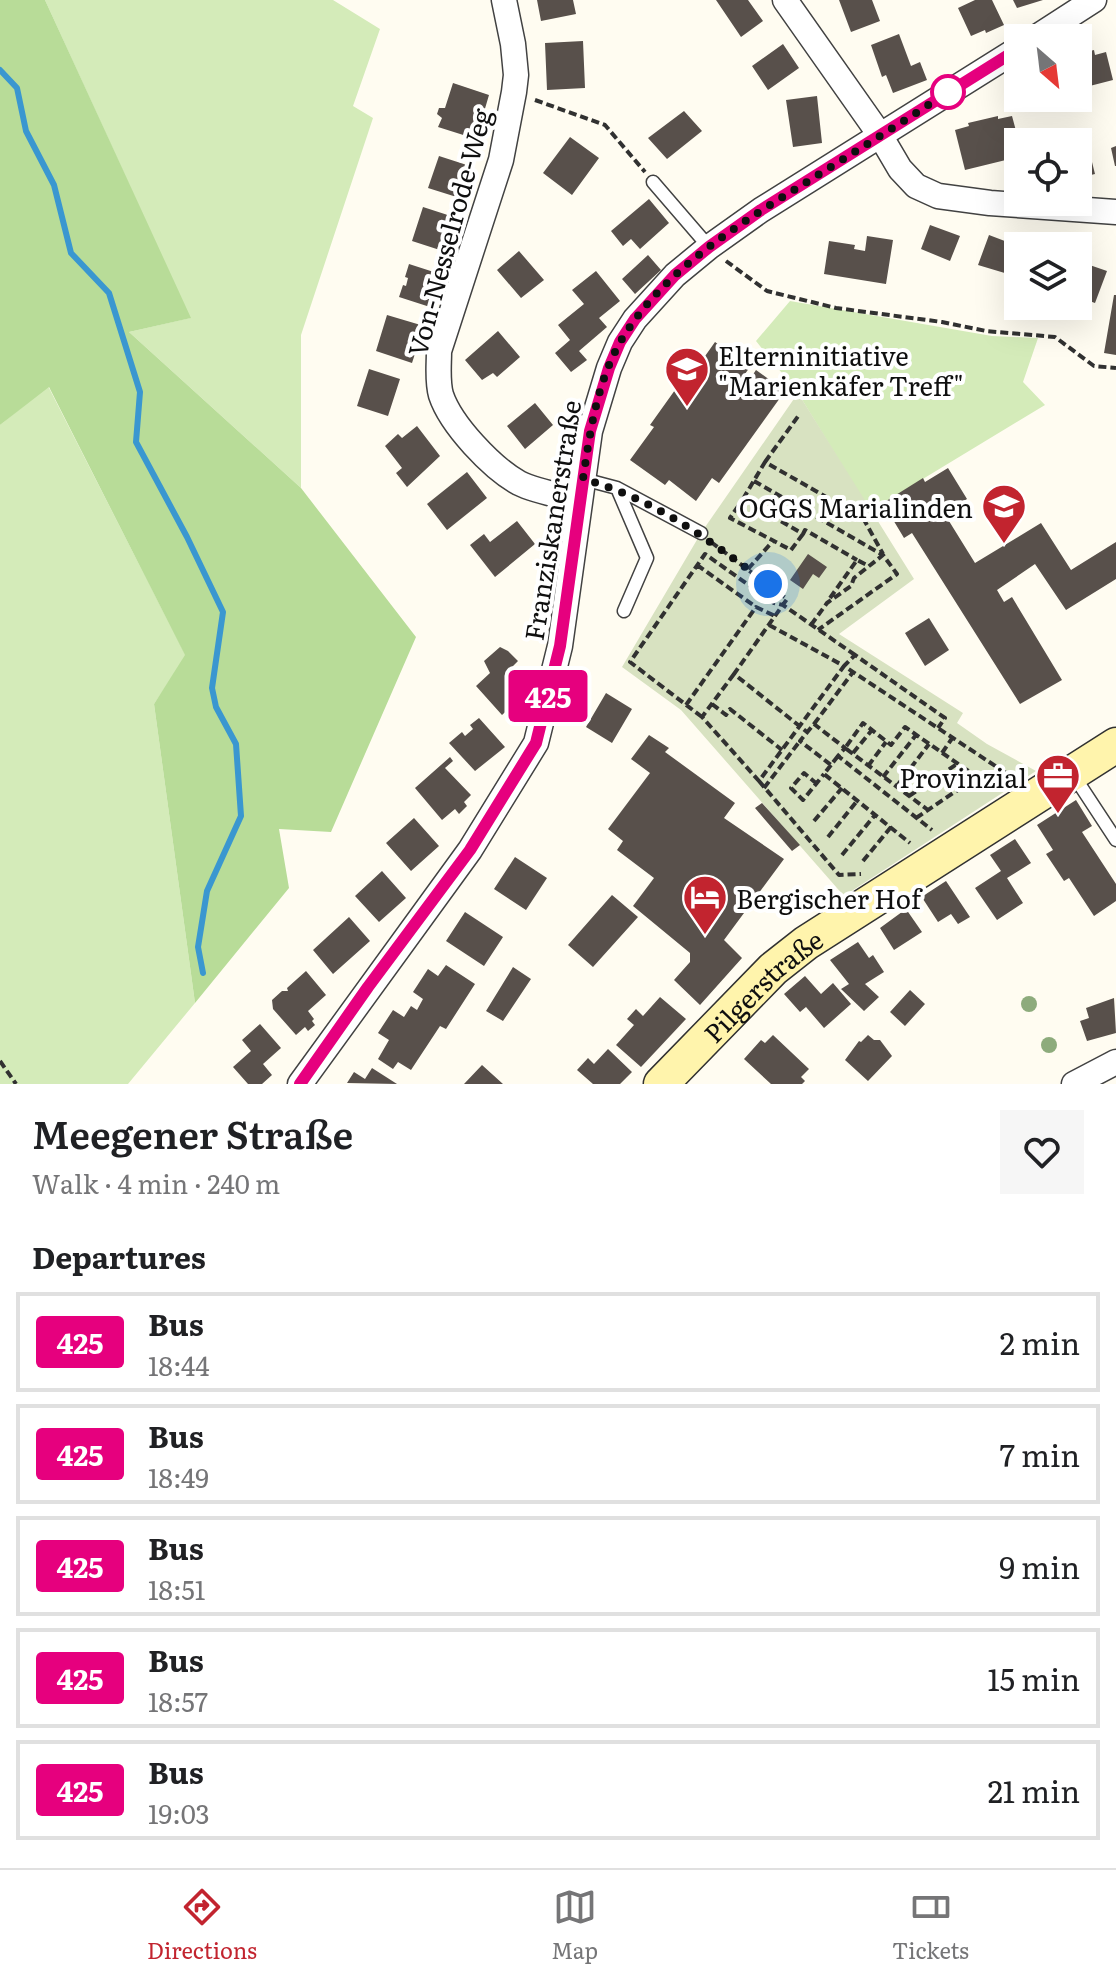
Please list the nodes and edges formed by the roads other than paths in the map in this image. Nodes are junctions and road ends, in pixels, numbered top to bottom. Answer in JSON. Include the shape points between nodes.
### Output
{"nodes":[{"id":1,"x":504,"y":0,"type":"edge"},
{"id":2,"x":785,"y":0,"type":"edge"},
{"id":3,"x":1094,"y":0,"type":"edge"},
{"id":4,"x":1057,"y":24,"type":"edge"},
{"id":5,"x":1004,"y":58,"type":"edge"},
{"id":6,"x":880,"y":135,"type":"junction"},
{"id":7,"x":653,"y":182,"type":"road end"},
{"id":8,"x":1116,"y":212,"type":"edge"},
{"id":9,"x":709,"y":247,"type":"junction"},
{"id":10,"x":617,"y":488,"type":"junction"},
{"id":11,"x":581,"y":489,"type":"junction"},
{"id":12,"x":701,"y":533,"type":"road end"},
{"id":13,"x":624,"y":611,"type":"dead end"},
{"id":14,"x":1116,"y":745,"type":"edge"},
{"id":15,"x":1071,"y":772,"type":"junction"},
{"id":16,"x":1116,"y":840,"type":"edge"},
{"id":17,"x":1116,"y":1062,"type":"edge"},
{"id":18,"x":300,"y":1084,"type":"edge"},
{"id":19,"x":661,"y":1084,"type":"edge"},
{"id":20,"x":1074,"y":1084,"type":"edge"}],
"edges":[{"from":1,"to":11,"type":"street","name":"Von-Nesselrode-Weg","via":[[513,44],[514,92],[501,160],[439,351],[441,395],[475,445],[517,482]]},
{"from":2,"to":6,"type":"street"},
{"from":3,"to":4,"type":"street"},
{"from":5,"to":6,"type":"street","name":"Franziskanerstraße"},
{"from":6,"to":8,"type":"street","via":[[916,186],[938,196]]},
{"from":6,"to":9,"type":"street","name":"Franziskanerstraße"},
{"from":7,"to":9,"type":"lane"},
{"from":9,"to":11,"type":"street","name":"Franziskanerstraße","via":[[651,299],[620,342],[599,394]]},
{"from":10,"to":11,"type":"lane"},
{"from":10,"to":12,"type":"lane"},
{"from":10,"to":13,"type":"lane","via":[[647,558]]},
{"from":11,"to":18,"type":"street","name":"Franziskanerstraße","via":[[560,646],[536,743],[470,850]]},
{"from":14,"to":15,"type":"main road","name":"Pilgerstraße"},
{"from":15,"to":16,"type":"lane"},
{"from":15,"to":19,"type":"main road","name":"Pilgerstraße","via":[[806,943],[773,969]]},
{"from":17,"to":20,"type":"street"}]}
